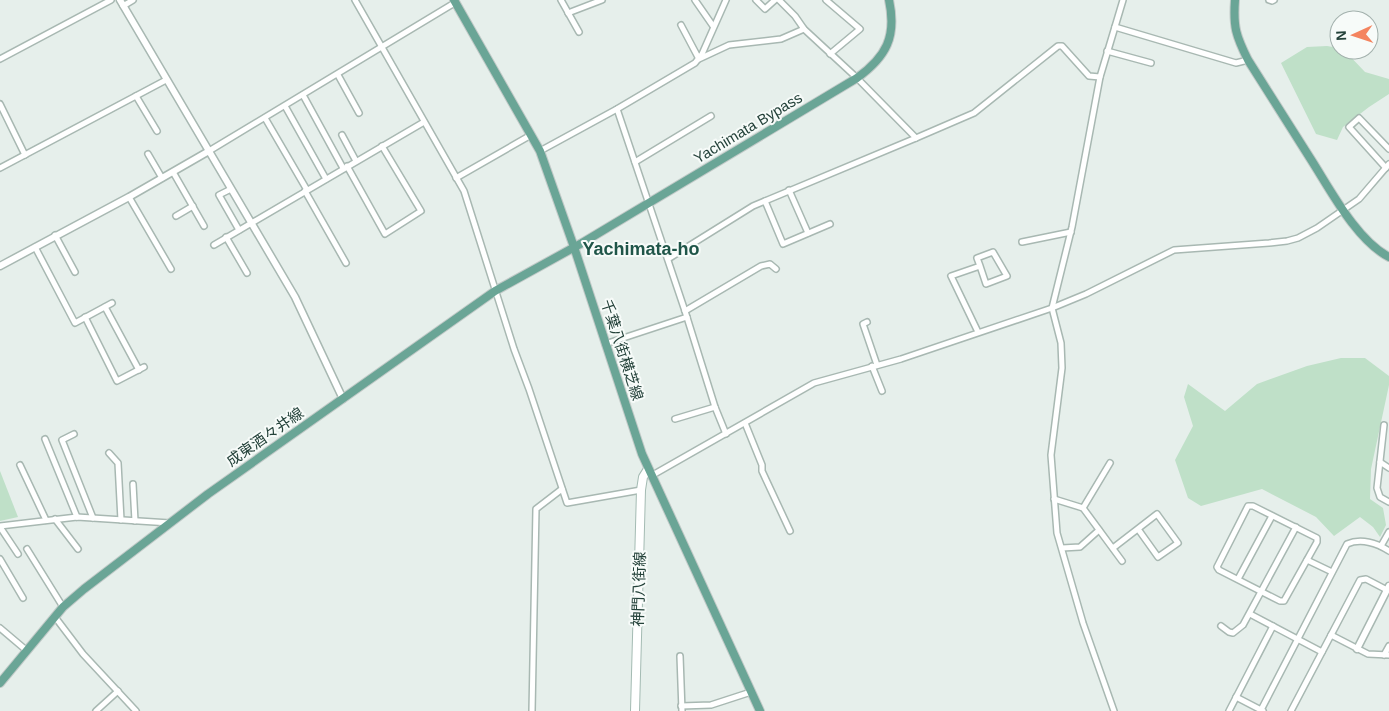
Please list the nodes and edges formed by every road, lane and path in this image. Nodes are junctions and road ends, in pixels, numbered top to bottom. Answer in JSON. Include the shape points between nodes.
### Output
{"nodes":[{"id":1,"x":111,"y":0,"type":"edge"},
{"id":2,"x":133,"y":0,"type":"edge"},
{"id":3,"x":354,"y":0,"type":"edge"},
{"id":4,"x":561,"y":0,"type":"edge"},
{"id":5,"x":602,"y":0,"type":"edge"},
{"id":6,"x":695,"y":0,"type":"edge"},
{"id":7,"x":726,"y":0,"type":"edge"},
{"id":8,"x":756,"y":0,"type":"edge"},
{"id":9,"x":777,"y":0,"type":"edge"},
{"id":10,"x":826,"y":0,"type":"edge"},
{"id":11,"x":889,"y":0,"type":"edge"},
{"id":12,"x":1123,"y":0,"type":"edge"},
{"id":13,"x":1235,"y":0,"type":"edge"},
{"id":14,"x":1269,"y":0,"type":"edge"},
{"id":15,"x":1274,"y":0,"type":"edge"},
{"id":16,"x":455,"y":1,"type":"edge"},
{"id":17,"x":121,"y":3,"type":"edge"},
{"id":18,"x":568,"y":13,"type":"junction"},
{"id":19,"x":680,"y":25,"type":"dead end"},
{"id":20,"x":713,"y":26,"type":"junction"},
{"id":21,"x":1115,"y":27,"type":"junction"},
{"id":22,"x":804,"y":29,"type":"junction"},
{"id":23,"x":579,"y":32,"type":"dead end"},
{"id":24,"x":381,"y":47,"type":"junction"},
{"id":25,"x":1107,"y":51,"type":"junction"},
{"id":26,"x":830,"y":54,"type":"junction"},
{"id":27,"x":0,"y":59,"type":"edge"},
{"id":28,"x":699,"y":59,"type":"junction"},
{"id":29,"x":1248,"y":60,"type":"junction"},
{"id":30,"x":1151,"y":63,"type":"dead end"},
{"id":31,"x":338,"y":75,"type":"junction"},
{"id":32,"x":1100,"y":77,"type":"junction"},
{"id":33,"x":857,"y":78,"type":"junction"},
{"id":34,"x":166,"y":80,"type":"junction"},
{"id":35,"x":303,"y":95,"type":"junction"},
{"id":36,"x":136,"y":96,"type":"junction"},
{"id":37,"x":0,"y":104,"type":"edge"},
{"id":38,"x":285,"y":106,"type":"junction"},
{"id":39,"x":617,"y":109,"type":"junction"},
{"id":40,"x":359,"y":113,"type":"dead end"},
{"id":41,"x":711,"y":116,"type":"dead end"},
{"id":42,"x":265,"y":118,"type":"junction"},
{"id":43,"x":424,"y":122,"type":"junction"},
{"id":44,"x":156,"y":131,"type":"dead end"},
{"id":45,"x":531,"y":134,"type":"junction"},
{"id":46,"x":342,"y":135,"type":"dead end"},
{"id":47,"x":916,"y":138,"type":"junction"},
{"id":48,"x":382,"y":146,"type":"junction"},
{"id":49,"x":1389,"y":149,"type":"edge"},
{"id":50,"x":209,"y":151,"type":"junction"},
{"id":51,"x":540,"y":151,"type":"junction"},
{"id":52,"x":148,"y":154,"type":"dead end"},
{"id":53,"x":25,"y":155,"type":"junction"},
{"id":54,"x":356,"y":161,"type":"junction"},
{"id":55,"x":635,"y":162,"type":"junction"},
{"id":56,"x":1387,"y":166,"type":"edge"},
{"id":57,"x":345,"y":167,"type":"junction"},
{"id":58,"x":0,"y":168,"type":"edge"},
{"id":59,"x":173,"y":172,"type":"junction"},
{"id":60,"x":162,"y":178,"type":"junction"},
{"id":61,"x":456,"y":178,"type":"junction"},
{"id":62,"x":326,"y":179,"type":"junction"},
{"id":63,"x":231,"y":189,"type":"junction"},
{"id":64,"x":306,"y":190,"type":"junction"},
{"id":65,"x":789,"y":190,"type":"junction"},
{"id":66,"x":129,"y":197,"type":"junction"},
{"id":67,"x":765,"y":200,"type":"junction"},
{"id":68,"x":648,"y":204,"type":"junction"},
{"id":69,"x":193,"y":206,"type":"junction"},
{"id":70,"x":1344,"y":210,"type":"junction"},
{"id":71,"x":176,"y":216,"type":"dead end"},
{"id":72,"x":251,"y":223,"type":"junction"},
{"id":73,"x":830,"y":224,"type":"dead end"},
{"id":74,"x":204,"y":226,"type":"dead end"},
{"id":75,"x":239,"y":230,"type":"junction"},
{"id":76,"x":1071,"y":232,"type":"junction"},
{"id":77,"x":808,"y":233,"type":"junction"},
{"id":78,"x":55,"y":236,"type":"junction"},
{"id":79,"x":226,"y":238,"type":"junction"},
{"id":80,"x":1022,"y":242,"type":"dead end"},
{"id":81,"x":214,"y":245,"type":"dead end"},
{"id":82,"x":35,"y":247,"type":"junction"},
{"id":83,"x":574,"y":247,"type":"junction"},
{"id":84,"x":1389,"y":257,"type":"edge"},
{"id":85,"x":668,"y":259,"type":"junction"},
{"id":86,"x":346,"y":263,"type":"dead end"},
{"id":87,"x":0,"y":266,"type":"edge"},
{"id":88,"x":980,"y":266,"type":"junction"},
{"id":89,"x":171,"y":269,"type":"dead end"},
{"id":90,"x":776,"y":269,"type":"dead end"},
{"id":91,"x":75,"y":272,"type":"dead end"},
{"id":92,"x":247,"y":273,"type":"dead end"},
{"id":93,"x":495,"y":291,"type":"junction"},
{"id":94,"x":112,"y":303,"type":"dead end"},
{"id":95,"x":105,"y":307,"type":"junction"},
{"id":96,"x":1052,"y":308,"type":"junction"},
{"id":97,"x":686,"y":314,"type":"junction"},
{"id":98,"x":85,"y":317,"type":"junction"},
{"id":99,"x":867,"y":322,"type":"dead end"},
{"id":100,"x":978,"y":332,"type":"junction"},
{"id":101,"x":605,"y":344,"type":"junction"},
{"id":102,"x":874,"y":366,"type":"junction"},
{"id":103,"x":144,"y":367,"type":"dead end"},
{"id":104,"x":138,"y":370,"type":"junction"},
{"id":105,"x":882,"y":391,"type":"dead end"},
{"id":106,"x":343,"y":399,"type":"junction"},
{"id":107,"x":715,"y":407,"type":"junction"},
{"id":108,"x":674,"y":420,"type":"dead end"},
{"id":109,"x":745,"y":423,"type":"junction"},
{"id":110,"x":1384,"y":425,"type":"dead end"},
{"id":111,"x":74,"y":434,"type":"dead end"},
{"id":112,"x":726,"y":434,"type":"junction"},
{"id":113,"x":45,"y":439,"type":"dead end"},
{"id":114,"x":109,"y":453,"type":"dead end"},
{"id":115,"x":1380,"y":462,"type":"junction"},
{"id":116,"x":1110,"y":463,"type":"dead end"},
{"id":117,"x":20,"y":465,"type":"dead end"},
{"id":118,"x":1389,"y":468,"type":"edge"},
{"id":119,"x":649,"y":473,"type":"junction"},
{"id":120,"x":133,"y":484,"type":"dead end"},
{"id":121,"x":562,"y":489,"type":"junction"},
{"id":122,"x":641,"y":490,"type":"junction"},
{"id":123,"x":1054,"y":500,"type":"junction"},
{"id":124,"x":1389,"y":502,"type":"edge"},
{"id":125,"x":1083,"y":508,"type":"junction"},
{"id":126,"x":1272,"y":516,"type":"junction"},
{"id":127,"x":77,"y":517,"type":"junction"},
{"id":128,"x":93,"y":518,"type":"junction"},
{"id":129,"x":55,"y":519,"type":"junction"},
{"id":130,"x":46,"y":520,"type":"junction"},
{"id":131,"x":121,"y":520,"type":"junction"},
{"id":132,"x":135,"y":521,"type":"junction"},
{"id":133,"x":170,"y":523,"type":"junction"},
{"id":134,"x":0,"y":527,"type":"edge"},
{"id":135,"x":1296,"y":527,"type":"junction"},
{"id":136,"x":1138,"y":529,"type":"junction"},
{"id":137,"x":1099,"y":530,"type":"junction"},
{"id":138,"x":790,"y":531,"type":"dead end"},
{"id":139,"x":1389,"y":532,"type":"edge"},
{"id":140,"x":1381,"y":546,"type":"junction"},
{"id":141,"x":1062,"y":548,"type":"junction"},
{"id":142,"x":1113,"y":548,"type":"junction"},
{"id":143,"x":27,"y":549,"type":"dead end"},
{"id":144,"x":78,"y":549,"type":"dead end"},
{"id":145,"x":1389,"y":550,"type":"edge"},
{"id":146,"x":18,"y":554,"type":"dead end"},
{"id":147,"x":0,"y":559,"type":"edge"},
{"id":148,"x":1307,"y":560,"type":"junction"},
{"id":149,"x":1122,"y":561,"type":"dead end"},
{"id":150,"x":1332,"y":572,"type":"junction"},
{"id":151,"x":1238,"y":579,"type":"junction"},
{"id":152,"x":1388,"y":588,"type":"edge"},
{"id":153,"x":1262,"y":592,"type":"junction"},
{"id":154,"x":23,"y":598,"type":"dead end"},
{"id":155,"x":63,"y":607,"type":"junction"},
{"id":156,"x":1250,"y":614,"type":"junction"},
{"id":157,"x":55,"y":616,"type":"junction"},
{"id":158,"x":1221,"y":626,"type":"dead end"},
{"id":159,"x":1273,"y":626,"type":"junction"},
{"id":160,"x":0,"y":628,"type":"edge"},
{"id":161,"x":1331,"y":635,"type":"junction"},
{"id":162,"x":1298,"y":639,"type":"junction"},
{"id":163,"x":1389,"y":646,"type":"edge"},
{"id":164,"x":1357,"y":648,"type":"junction"},
{"id":165,"x":26,"y":650,"type":"junction"},
{"id":166,"x":1322,"y":652,"type":"junction"},
{"id":167,"x":1387,"y":655,"type":"edge"},
{"id":168,"x":680,"y":656,"type":"dead end"},
{"id":169,"x":0,"y":683,"type":"edge"},
{"id":170,"x":118,"y":691,"type":"junction"},
{"id":171,"x":750,"y":692,"type":"junction"},
{"id":172,"x":1236,"y":697,"type":"junction"},
{"id":173,"x":681,"y":708,"type":"edge"},
{"id":174,"x":96,"y":711,"type":"edge"},
{"id":175,"x":136,"y":711,"type":"edge"},
{"id":176,"x":532,"y":711,"type":"edge"},
{"id":177,"x":635,"y":711,"type":"edge"},
{"id":178,"x":760,"y":711,"type":"edge"},
{"id":179,"x":1114,"y":711,"type":"edge"},
{"id":180,"x":1229,"y":711,"type":"edge"},
{"id":181,"x":1262,"y":711,"type":"edge"},
{"id":182,"x":1292,"y":711,"type":"edge"}],
"edges":[{"from":1,"to":27,"type":"street"},
{"from":2,"to":17,"type":"street"},
{"from":3,"to":24,"type":"street"},
{"from":4,"to":18,"type":"street"},
{"from":5,"to":18,"type":"street"},
{"from":6,"to":20,"type":"street"},
{"from":7,"to":20,"type":"street"},
{"from":8,"to":9,"type":"street","via":[[765,9]]},
{"from":9,"to":22,"type":"street"},
{"from":10,"to":26,"type":"street","via":[[860,29]]},
{"from":11,"to":33,"type":"main road","name":"Yachimata Bypass","via":[[892,22],[887,44],[874,66]]},
{"from":12,"to":21,"type":"street"},
{"from":13,"to":29,"type":"main road","via":[[1235,29]]},
{"from":14,"to":15,"type":"street"},
{"from":16,"to":24,"type":"street"},
{"from":16,"to":45,"type":"main road","name":"千葉八街横芝線"},
{"from":17,"to":34,"type":"street"},
{"from":18,"to":23,"type":"street"},
{"from":19,"to":28,"type":"street"},
{"from":20,"to":28,"type":"street"},
{"from":21,"to":25,"type":"street"},
{"from":21,"to":29,"type":"street","via":[[1236,63]]},
{"from":22,"to":26,"type":"street"},
{"from":22,"to":28,"type":"street","via":[[781,39],[729,46]]},
{"from":24,"to":31,"type":"street"},
{"from":24,"to":43,"type":"street"},
{"from":25,"to":30,"type":"street"},
{"from":25,"to":32,"type":"street"},
{"from":26,"to":33,"type":"street"},
{"from":28,"to":39,"type":"street"},
{"from":29,"to":70,"type":"main road"},
{"from":31,"to":35,"type":"street"},
{"from":31,"to":40,"type":"street"},
{"from":32,"to":47,"type":"street","via":[[1089,76],[1062,46],[1058,46],[974,113]]},
{"from":32,"to":76,"type":"street"},
{"from":33,"to":47,"type":"street"},
{"from":33,"to":68,"type":"main road","name":"Yachimata Bypass"},
{"from":34,"to":36,"type":"street"},
{"from":34,"to":50,"type":"street"},
{"from":35,"to":38,"type":"street"},
{"from":35,"to":57,"type":"street"},
{"from":36,"to":44,"type":"street"},
{"from":36,"to":53,"type":"street"},
{"from":37,"to":53,"type":"street"},
{"from":38,"to":42,"type":"street"},
{"from":38,"to":62,"type":"street"},
{"from":39,"to":51,"type":"street"},
{"from":39,"to":55,"type":"street"},
{"from":41,"to":55,"type":"street"},
{"from":42,"to":50,"type":"street"},
{"from":42,"to":64,"type":"street"},
{"from":43,"to":48,"type":"street"},
{"from":43,"to":61,"type":"street"},
{"from":45,"to":51,"type":"main road","name":"千葉八街横芝線"},
{"from":45,"to":61,"type":"street"},
{"from":46,"to":54,"type":"street"},
{"from":47,"to":65,"type":"street"},
{"from":48,"to":54,"type":"street"},
{"from":48,"to":57,"type":"street","via":[[421,211],[385,234]]},
{"from":49,"to":56,"type":"street","via":[[1359,118],[1349,126]]},
{"from":50,"to":59,"type":"street"},
{"from":50,"to":63,"type":"street"},
{"from":51,"to":83,"type":"main road","name":"千葉八街横芝線"},
{"from":52,"to":60,"type":"street"},
{"from":53,"to":58,"type":"street"},
{"from":54,"to":57,"type":"street"},
{"from":55,"to":68,"type":"street"},
{"from":56,"to":70,"type":"street","via":[[1359,199]]},
{"from":57,"to":62,"type":"street"},
{"from":59,"to":60,"type":"street"},
{"from":59,"to":69,"type":"street"},
{"from":60,"to":66,"type":"street"},
{"from":61,"to":93,"type":"street","via":[[471,210]]},
{"from":62,"to":64,"type":"street"},
{"from":63,"to":72,"type":"street"},
{"from":63,"to":75,"type":"street","via":[[219,196]]},
{"from":64,"to":72,"type":"street"},
{"from":64,"to":86,"type":"street"},
{"from":65,"to":67,"type":"street"},
{"from":65,"to":77,"type":"street"},
{"from":66,"to":78,"type":"street"},
{"from":66,"to":89,"type":"street"},
{"from":67,"to":77,"type":"street","via":[[783,244]]},
{"from":67,"to":85,"type":"street"},
{"from":68,"to":83,"type":"main road","name":"Yachimata Bypass"},
{"from":68,"to":85,"type":"street"},
{"from":69,"to":71,"type":"street"},
{"from":69,"to":74,"type":"street"},
{"from":70,"to":84,"type":"main road","via":[[1368,242]]},
{"from":70,"to":96,"type":"street","via":[[1317,228],[1287,241],[1174,250]]},
{"from":72,"to":75,"type":"street"},
{"from":72,"to":106,"type":"street","via":[[295,297]]},
{"from":73,"to":77,"type":"street"},
{"from":75,"to":79,"type":"street"},
{"from":76,"to":80,"type":"street"},
{"from":76,"to":96,"type":"street"},
{"from":78,"to":82,"type":"street"},
{"from":78,"to":91,"type":"street"},
{"from":79,"to":81,"type":"street"},
{"from":79,"to":92,"type":"street"},
{"from":82,"to":87,"type":"street"},
{"from":82,"to":98,"type":"street","via":[[75,323]]},
{"from":83,"to":93,"type":"main road","name":"成東酒々井線"},
{"from":83,"to":101,"type":"main road","name":"千葉八街横芝線"},
{"from":85,"to":97,"type":"street"},
{"from":88,"to":88,"type":"street","via":[[986,284],[1007,276],[993,252],[977,258]]},
{"from":88,"to":100,"type":"street","via":[[951,276]]},
{"from":90,"to":97,"type":"street","via":[[770,264],[761,266]]},
{"from":93,"to":106,"type":"main road","name":"成東酒々井線"},
{"from":93,"to":121,"type":"street"},
{"from":94,"to":95,"type":"street"},
{"from":95,"to":98,"type":"street"},
{"from":95,"to":104,"type":"street"},
{"from":96,"to":100,"type":"street"},
{"from":96,"to":123,"type":"street","via":[[1061,344],[1062,368],[1051,455]]},
{"from":97,"to":101,"type":"street"},
{"from":97,"to":107,"type":"street"},
{"from":98,"to":104,"type":"street","via":[[117,381]]},
{"from":99,"to":102,"type":"street","via":[[863,324]]},
{"from":100,"to":102,"type":"street"},
{"from":101,"to":119,"type":"main road","name":"千葉八街横芝線"},
{"from":102,"to":105,"type":"street"},
{"from":102,"to":109,"type":"street","via":[[814,383]]},
{"from":103,"to":104,"type":"street"},
{"from":106,"to":133,"type":"main road","name":"成東酒々井線"},
{"from":107,"to":108,"type":"street"},
{"from":107,"to":112,"type":"street"},
{"from":109,"to":112,"type":"street"},
{"from":109,"to":138,"type":"street","via":[[762,471]]},
{"from":110,"to":115,"type":"street"},
{"from":111,"to":128,"type":"street","via":[[62,440]]},
{"from":112,"to":119,"type":"street"},
{"from":113,"to":127,"type":"street"},
{"from":114,"to":131,"type":"street","via":[[118,463]]},
{"from":115,"to":118,"type":"street"},
{"from":115,"to":124,"type":"street","via":[[1377,488],[1380,498]]},
{"from":116,"to":125,"type":"street"},
{"from":117,"to":130,"type":"street"},
{"from":119,"to":122,"type":"main road","name":"神門八街線","via":[[643,477]]},
{"from":119,"to":171,"type":"main road","name":"千葉八街横芝線"},
{"from":120,"to":132,"type":"street"},
{"from":121,"to":122,"type":"street","via":[[567,503]]},
{"from":121,"to":176,"type":"street","via":[[536,509]]},
{"from":122,"to":177,"type":"main road","name":"神門八街線"},
{"from":123,"to":125,"type":"street"},
{"from":123,"to":141,"type":"street"},
{"from":125,"to":137,"type":"street"},
{"from":126,"to":135,"type":"street"},
{"from":126,"to":151,"type":"street"},
{"from":126,"to":151,"type":"street","via":[[1253,506],[1246,509],[1217,567]]},
{"from":127,"to":128,"type":"street"},
{"from":127,"to":129,"type":"street"},
{"from":128,"to":131,"type":"street"},
{"from":129,"to":130,"type":"street"},
{"from":129,"to":144,"type":"street"},
{"from":130,"to":134,"type":"street"},
{"from":131,"to":132,"type":"street"},
{"from":132,"to":133,"type":"street"},
{"from":133,"to":155,"type":"main road","name":"成東酒々井線"},
{"from":134,"to":146,"type":"street"},
{"from":135,"to":148,"type":"street","via":[[1317,538],[1318,542]]},
{"from":135,"to":153,"type":"street"},
{"from":136,"to":136,"type":"street","via":[[1157,514],[1178,543],[1158,557]]},
{"from":136,"to":142,"type":"street"},
{"from":137,"to":141,"type":"street","via":[[1080,547]]},
{"from":137,"to":142,"type":"street"},
{"from":139,"to":140,"type":"street"},
{"from":140,"to":145,"type":"street"},
{"from":140,"to":150,"type":"street","via":[[1376,543],[1347,544]]},
{"from":141,"to":179,"type":"street"},
{"from":142,"to":149,"type":"street"},
{"from":143,"to":155,"type":"street"},
{"from":147,"to":154,"type":"street"},
{"from":148,"to":150,"type":"street"},
{"from":148,"to":153,"type":"street","via":[[1284,601]]},
{"from":150,"to":162,"type":"street"},
{"from":151,"to":153,"type":"street"},
{"from":152,"to":161,"type":"street","via":[[1366,579],[1360,580]]},
{"from":152,"to":164,"type":"street"},
{"from":153,"to":156,"type":"street"},
{"from":155,"to":157,"type":"main road","name":"成東酒々井線"},
{"from":156,"to":158,"type":"street","via":[[1233,633]]},
{"from":156,"to":159,"type":"street"},
{"from":157,"to":165,"type":"main road","name":"成東酒々井線"},
{"from":157,"to":170,"type":"street","via":[[83,654]]},
{"from":159,"to":162,"type":"street"},
{"from":159,"to":172,"type":"street"},
{"from":160,"to":165,"type":"street"},
{"from":161,"to":164,"type":"street"},
{"from":161,"to":166,"type":"street"},
{"from":162,"to":166,"type":"street"},
{"from":162,"to":181,"type":"street"},
{"from":163,"to":167,"type":"street"},
{"from":164,"to":167,"type":"street","via":[[1368,654]]},
{"from":165,"to":169,"type":"main road","name":"成東酒々井線"},
{"from":166,"to":182,"type":"street"},
{"from":168,"to":173,"type":"street"},
{"from":170,"to":174,"type":"street"},
{"from":170,"to":175,"type":"street"},
{"from":171,"to":173,"type":"street","via":[[710,704]]},
{"from":171,"to":178,"type":"main road","name":"千葉八街横芝線"},
{"from":172,"to":180,"type":"street"},
{"from":172,"to":181,"type":"street"}]}
